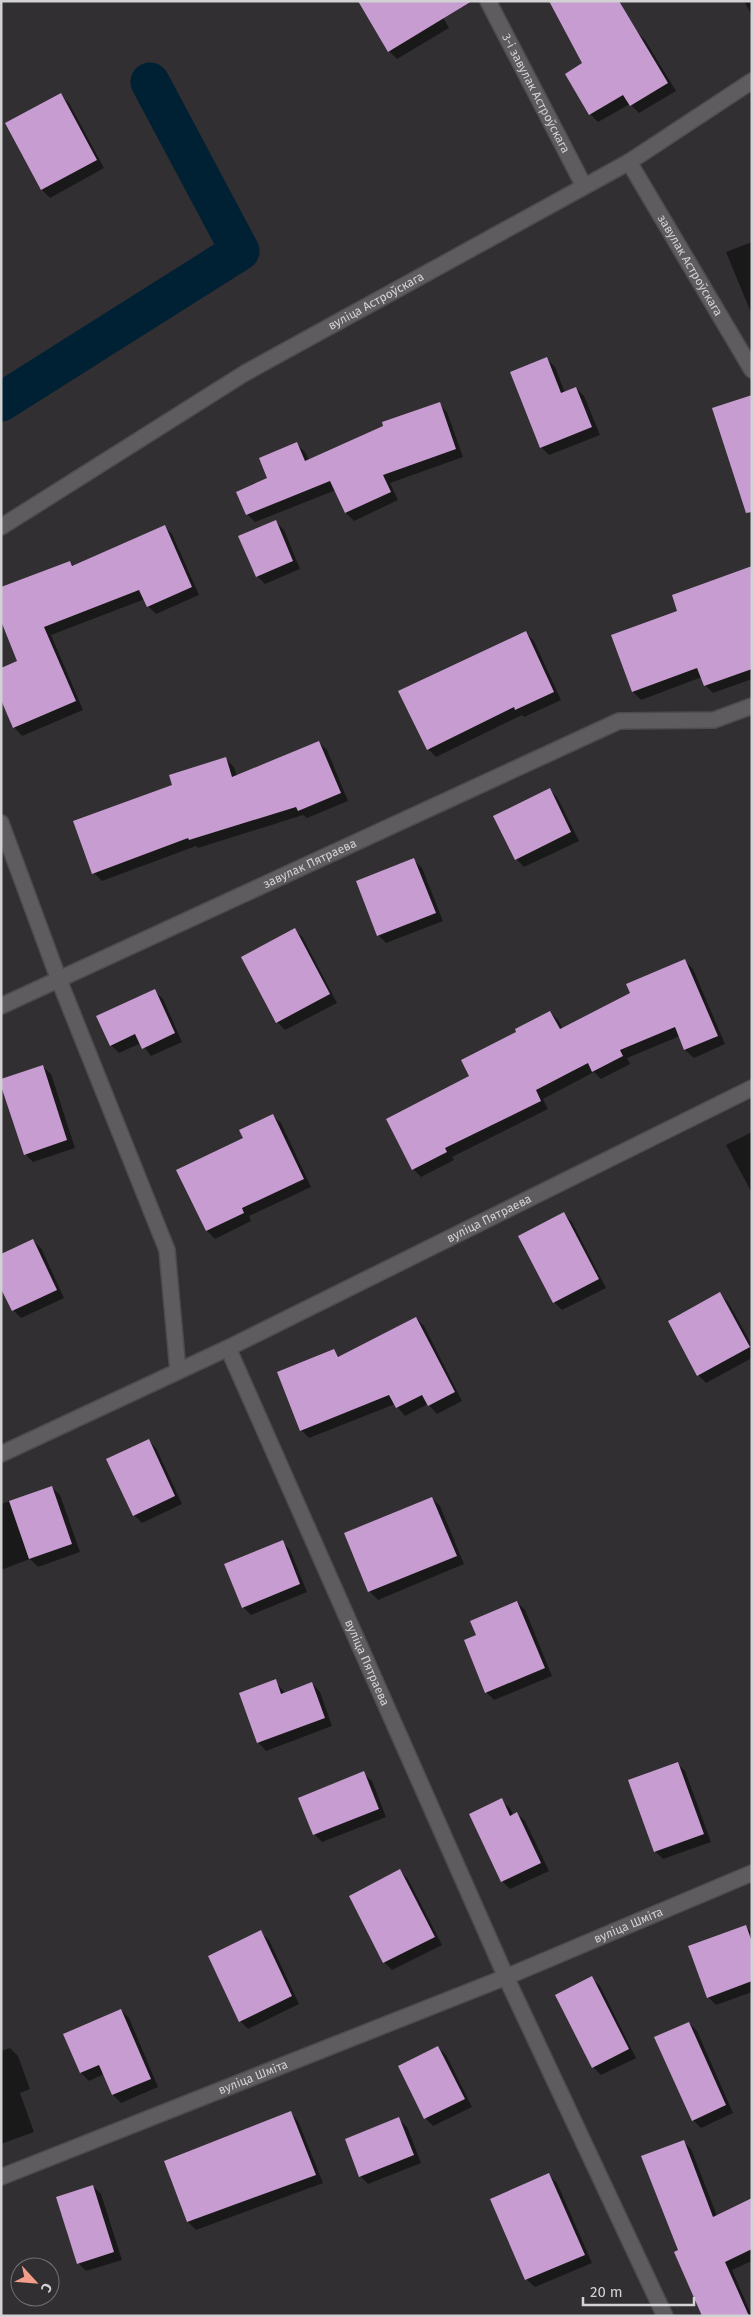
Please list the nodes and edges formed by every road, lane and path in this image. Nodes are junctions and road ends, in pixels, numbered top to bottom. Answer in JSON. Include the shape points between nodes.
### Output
{"nodes":[{"id":1,"x":488,"y":1,"type":"edge"},
{"id":2,"x":752,"y":81,"type":"edge"},
{"id":3,"x":629,"y":162,"type":"junction"},
{"id":4,"x":584,"y":186,"type":"junction"},
{"id":5,"x":752,"y":370,"type":"edge"},
{"id":6,"x":1,"y":527,"type":"edge"},
{"id":7,"x":752,"y":706,"type":"edge"},
{"id":8,"x":1,"y":823,"type":"edge"},
{"id":9,"x":59,"y":980,"type":"junction"},
{"id":10,"x":1,"y":1006,"type":"edge"},
{"id":11,"x":752,"y":1088,"type":"edge"},
{"id":12,"x":228,"y":1348,"type":"junction"},
{"id":13,"x":178,"y":1371,"type":"junction"},
{"id":14,"x":1,"y":1454,"type":"edge"},
{"id":15,"x":752,"y":1874,"type":"edge"},
{"id":16,"x":506,"y":1977,"type":"junction"},
{"id":17,"x":1,"y":2177,"type":"edge"},
{"id":18,"x":664,"y":2316,"type":"edge"}],
"edges":[{"from":1,"to":4,"type":"street","name":"3-і завулак Астроўскага"},
{"from":2,"to":3,"type":"street","name":"вуліца Астроўскага"},
{"from":3,"to":4,"type":"street","name":"вуліца Астроўскага"},
{"from":3,"to":5,"type":"street","name":"завулак Астроўскага"},
{"from":4,"to":6,"type":"street","name":"вуліца Астроўскага","via":[[246,373]]},
{"from":7,"to":9,"type":"street","name":"завулак Пятраева","via":[[714,720],[619,721]]},
{"from":8,"to":9,"type":"street"},
{"from":9,"to":10,"type":"street","name":"завулак Пятраева"},
{"from":9,"to":13,"type":"street","via":[[167,1250]]},
{"from":11,"to":12,"type":"street","name":"вуліца Пятраева"},
{"from":12,"to":13,"type":"street","name":"вуліца Пятраева"},
{"from":12,"to":16,"type":"street","name":"вуліца Пятраева"},
{"from":13,"to":14,"type":"street","name":"вуліца Пятраева"},
{"from":15,"to":16,"type":"street","name":"вуліца Шміта"},
{"from":16,"to":17,"type":"street","name":"вуліца Шміта"},
{"from":16,"to":18,"type":"street"}]}
